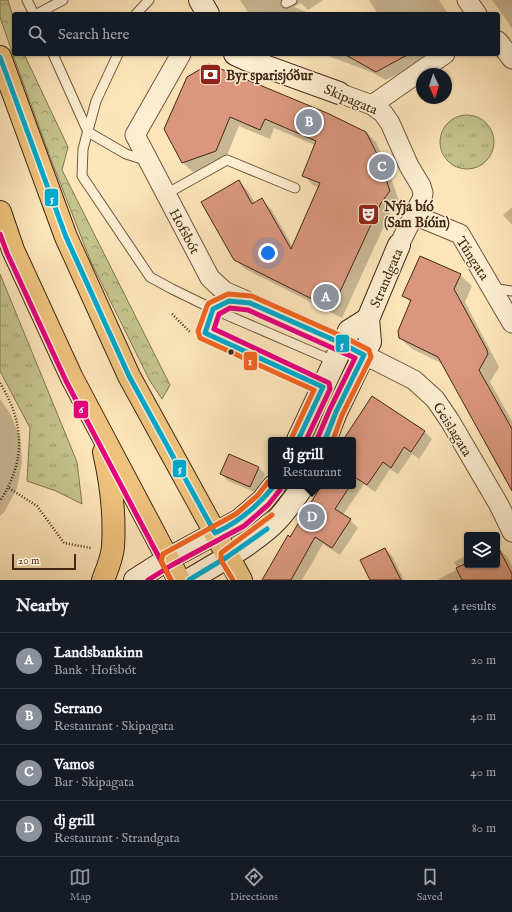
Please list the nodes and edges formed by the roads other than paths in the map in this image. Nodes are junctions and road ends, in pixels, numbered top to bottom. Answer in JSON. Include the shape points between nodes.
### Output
{"nodes":[{"id":1,"x":27,"y":0,"type":"edge"},
{"id":2,"x":63,"y":0,"type":"edge"},
{"id":3,"x":149,"y":0,"type":"edge"},
{"id":4,"x":467,"y":0,"type":"edge"},
{"id":5,"x":33,"y":12,"type":"edge"},
{"id":6,"x":41,"y":12,"type":"edge"},
{"id":7,"x":138,"y":12,"type":"edge"},
{"id":8,"x":476,"y":12,"type":"edge"},
{"id":9,"x":500,"y":44,"type":"edge"},
{"id":10,"x":54,"y":56,"type":"edge"},
{"id":11,"x":117,"y":56,"type":"edge"},
{"id":12,"x":180,"y":56,"type":"edge"},
{"id":13,"x":239,"y":56,"type":"edge"},
{"id":14,"x":442,"y":56,"type":"edge"},
{"id":15,"x":0,"y":57,"type":"edge"},
{"id":16,"x":512,"y":59,"type":"edge"},
{"id":17,"x":339,"y":93,"type":"joint"},
{"id":18,"x":372,"y":106,"type":"junction"},
{"id":19,"x":88,"y":132,"type":"junction"},
{"id":20,"x":149,"y":161,"type":"junction"},
{"id":21,"x":295,"y":188,"type":"dead end"},
{"id":22,"x":423,"y":192,"type":"joint"},
{"id":23,"x":166,"y":194,"type":"junction"},
{"id":24,"x":0,"y":212,"type":"edge"},
{"id":25,"x":414,"y":214,"type":"junction"},
{"id":26,"x":399,"y":245,"type":"joint"},
{"id":27,"x":492,"y":288,"type":"junction"},
{"id":28,"x":512,"y":291,"type":"edge"},
{"id":29,"x":250,"y":303,"type":"junction"},
{"id":30,"x":213,"y":309,"type":"junction"},
{"id":31,"x":368,"y":319,"type":"junction"},
{"id":32,"x":512,"y":323,"type":"edge"},
{"id":33,"x":339,"y":353,"type":"junction"},
{"id":34,"x":360,"y":363,"type":"junction"},
{"id":35,"x":323,"y":387,"type":"junction"},
{"id":36,"x":98,"y":427,"type":"junction"},
{"id":37,"x":299,"y":437,"type":"edge"},
{"id":38,"x":327,"y":437,"type":"edge"},
{"id":39,"x":272,"y":489,"type":"edge"},
{"id":40,"x":301,"y":489,"type":"edge"},
{"id":41,"x":505,"y":502,"type":"edge"},
{"id":42,"x":512,"y":532,"type":"edge"},
{"id":43,"x":215,"y":533,"type":"junction"},
{"id":44,"x":228,"y":557,"type":"junction"},
{"id":45,"x":168,"y":559,"type":"junction"},
{"id":46,"x":103,"y":580,"type":"edge"},
{"id":47,"x":135,"y":580,"type":"edge"},
{"id":48,"x":179,"y":580,"type":"edge"},
{"id":49,"x":189,"y":580,"type":"edge"},
{"id":50,"x":241,"y":580,"type":"edge"}],
"edges":[{"from":1,"to":5,"type":"lane"},
{"from":2,"to":6,"type":"lane"},
{"from":3,"to":7,"type":"lane"},
{"from":4,"to":8,"type":"street"},
{"from":9,"to":16,"type":"street"},
{"from":10,"to":19,"type":"lane"},
{"from":11,"to":19,"type":"lane","via":[[96,101]]},
{"from":12,"to":20,"type":"street","name":"Hofsbót","via":[[135,135]]},
{"from":13,"to":17,"type":"street","name":"Skipagata"},
{"from":14,"to":18,"type":"street"},
{"from":15,"to":43,"type":"highway","via":[[69,244],[130,376]]},
{"from":17,"to":18,"type":"street","name":"Skipagata"},
{"from":18,"to":22,"type":"street","name":"Skipagata","via":[[383,113],[390,124]]},
{"from":19,"to":20,"type":"lane","via":[[126,154]]},
{"from":19,"to":30,"type":"lane","via":[[83,149],[82,176],[150,276]]},
{"from":20,"to":23,"type":"street","name":"Hofsbót"},
{"from":21,"to":23,"type":"lane","via":[[228,160]]},
{"from":22,"to":25,"type":"street","name":"Strandgata"},
{"from":23,"to":29,"type":"street","name":"Hofsbót","via":[[210,278],[224,291]]},
{"from":24,"to":36,"type":"highway","via":[[13,250],[72,378]]},
{"from":25,"to":26,"type":"street","name":"Strandgata"},
{"from":25,"to":27,"type":"street","name":"Túngata","via":[[460,234]]},
{"from":26,"to":31,"type":"street","name":"Strandgata"},
{"from":27,"to":28,"type":"lane"},
{"from":27,"to":32,"type":"street","name":"Túngata"},
{"from":29,"to":30,"type":"lane","via":[[229,301]]},
{"from":29,"to":33,"type":"street","name":"Hofsbót"},
{"from":30,"to":33,"type":"lane"},
{"from":30,"to":35,"type":"lane","via":[[205,333]]},
{"from":31,"to":33,"type":"street","name":"Strandgata","via":[[349,331]]},
{"from":31,"to":34,"type":"street","name":"Strandgata","via":[[370,342]]},
{"from":33,"to":34,"type":"street","name":"Geislagata"},
{"from":33,"to":35,"type":"street","name":"Strandgata"},
{"from":34,"to":38,"type":"street","name":"Strandgata","via":[[336,412]]},
{"from":34,"to":41,"type":"street","name":"Geislagata","via":[[414,380],[435,399]]},
{"from":35,"to":37,"type":"street","name":"Strandgata"},
{"from":36,"to":45,"type":"highway"},
{"from":36,"to":46,"type":"highway","via":[[108,469],[113,509],[113,548]]},
{"from":39,"to":43,"type":"street","via":[[240,520]]},
{"from":40,"to":44,"type":"street","via":[[272,525]]},
{"from":41,"to":42,"type":"street","name":"Geislagata"},
{"from":43,"to":44,"type":"highway"},
{"from":43,"to":45,"type":"street"},
{"from":44,"to":49,"type":"street"},
{"from":44,"to":50,"type":"highway"},
{"from":45,"to":47,"type":"street"},
{"from":45,"to":48,"type":"highway"}]}
